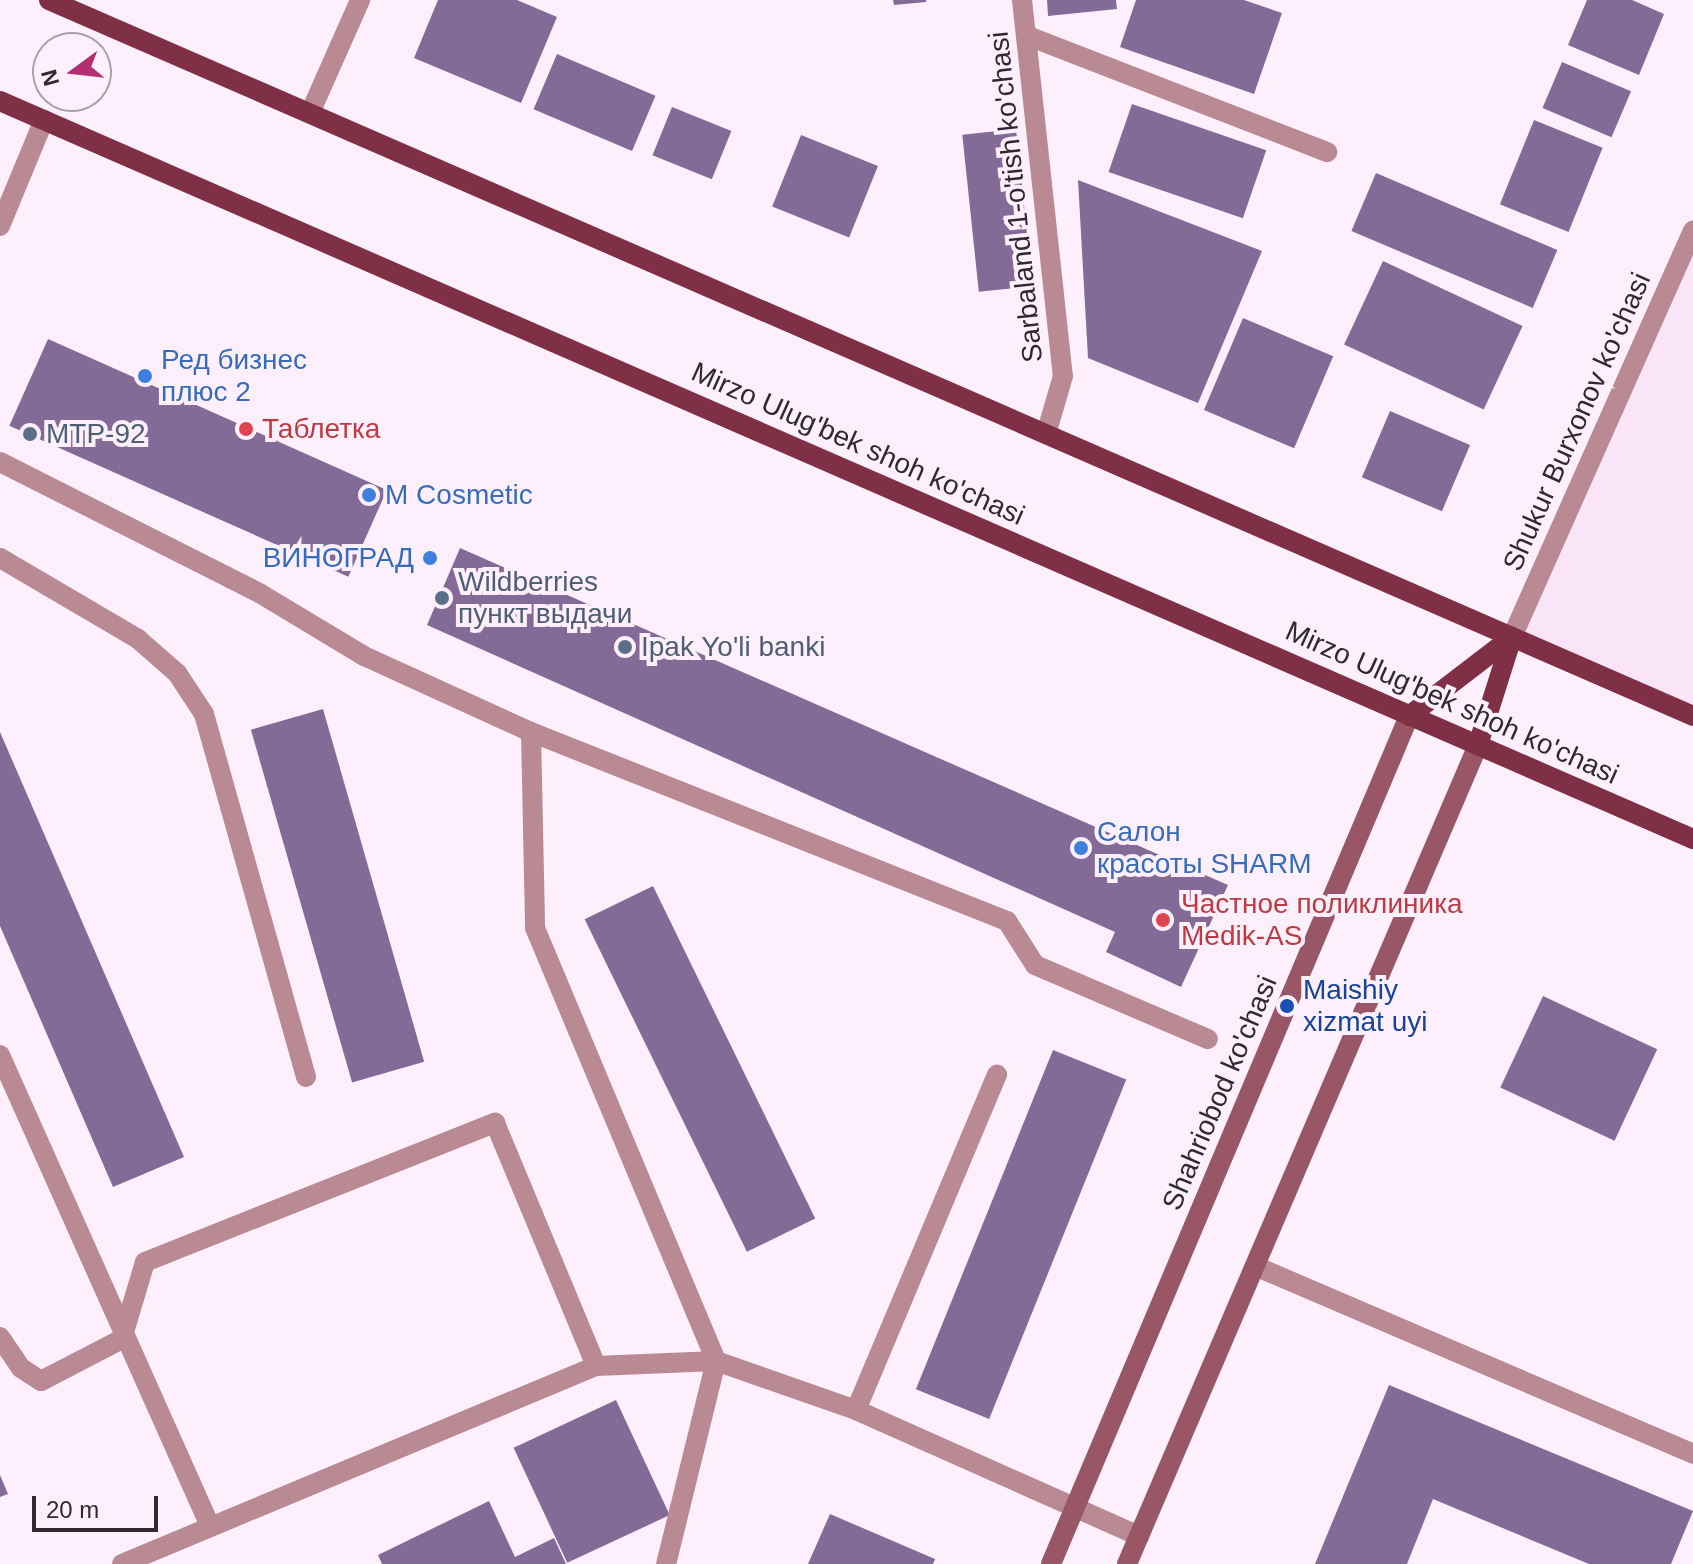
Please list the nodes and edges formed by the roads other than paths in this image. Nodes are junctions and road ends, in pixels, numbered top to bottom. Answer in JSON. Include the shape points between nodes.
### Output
{"nodes":[{"id":1,"x":49,"y":0,"type":"edge"},
{"id":2,"x":360,"y":0,"type":"edge"},
{"id":3,"x":1022,"y":0,"type":"edge"},
{"id":4,"x":1028,"y":36,"type":"junction"},
{"id":5,"x":0,"y":101,"type":"edge"},
{"id":6,"x":310,"y":113,"type":"junction"},
{"id":7,"x":44,"y":120,"type":"junction"},
{"id":8,"x":1327,"y":152,"type":"dead end"},
{"id":9,"x":0,"y":226,"type":"edge"},
{"id":10,"x":1693,"y":230,"type":"edge"},
{"id":11,"x":1046,"y":434,"type":"junction"},
{"id":12,"x":0,"y":462,"type":"edge"},
{"id":13,"x":0,"y":558,"type":"edge"},
{"id":14,"x":1512,"y":637,"type":"junction"},
{"id":15,"x":1409,"y":716,"type":"junction"},
{"id":16,"x":1693,"y":716,"type":"edge"},
{"id":17,"x":531,"y":732,"type":"junction"},
{"id":18,"x":1478,"y":745,"type":"junction"},
{"id":19,"x":1693,"y":839,"type":"edge"},
{"id":20,"x":1208,"y":1039,"type":"dead end"},
{"id":21,"x":0,"y":1055,"type":"edge"},
{"id":22,"x":997,"y":1074,"type":"dead end"},
{"id":23,"x":306,"y":1077,"type":"dead end"},
{"id":24,"x":1255,"y":1266,"type":"junction"},
{"id":25,"x":0,"y":1337,"type":"edge"},
{"id":26,"x":122,"y":1339,"type":"junction"},
{"id":27,"x":716,"y":1361,"type":"junction"},
{"id":28,"x":596,"y":1366,"type":"junction"},
{"id":29,"x":856,"y":1410,"type":"junction"},
{"id":30,"x":1693,"y":1454,"type":"edge"},
{"id":31,"x":1074,"y":1509,"type":"junction"},
{"id":32,"x":210,"y":1526,"type":"junction"},
{"id":33,"x":1139,"y":1536,"type":"junction"},
{"id":34,"x":122,"y":1564,"type":"edge"},
{"id":35,"x":666,"y":1564,"type":"edge"},
{"id":36,"x":1051,"y":1564,"type":"edge"},
{"id":37,"x":1127,"y":1564,"type":"edge"}],
"edges":[{"from":1,"to":6,"type":"main road"},
{"from":2,"to":6,"type":"street"},
{"from":3,"to":4,"type":"street","name":"Sarbaland 1-o'tish ko'chasi"},
{"from":4,"to":8,"type":"street"},
{"from":4,"to":11,"type":"street","name":"Sarbaland 1-o'tish ko'chasi","via":[[1063,376]]},
{"from":5,"to":7,"type":"main road","name":"Mirzo Ulug'bek shoh ko'chasi"},
{"from":6,"to":11,"type":"main road"},
{"from":7,"to":9,"type":"street"},
{"from":7,"to":15,"type":"main road","name":"Mirzo Ulug'bek shoh ko'chasi"},
{"from":10,"to":14,"type":"street","name":"Shukur Burxonov ko'chasi"},
{"from":11,"to":14,"type":"main road"},
{"from":12,"to":17,"type":"street","via":[[261,594],[364,656]]},
{"from":13,"to":23,"type":"street","via":[[138,639],[177,673],[204,714]]},
{"from":14,"to":15,"type":"main road","name":"Shahriobod ko'chasi"},
{"from":14,"to":16,"type":"main road"},
{"from":14,"to":18,"type":"main road"},
{"from":15,"to":18,"type":"main road","name":"Mirzo Ulug'bek shoh ko'chasi"},
{"from":15,"to":31,"type":"main road","name":"Shahriobod ko'chasi"},
{"from":17,"to":20,"type":"street","via":[[1007,921],[1035,965]]},
{"from":17,"to":27,"type":"street","via":[[535,928]]},
{"from":18,"to":19,"type":"main road","name":"Mirzo Ulug'bek shoh ko'chasi"},
{"from":18,"to":24,"type":"main road"},
{"from":21,"to":26,"type":"street"},
{"from":22,"to":29,"type":"street"},
{"from":24,"to":30,"type":"street"},
{"from":24,"to":33,"type":"main road"},
{"from":25,"to":26,"type":"street","via":[[21,1368],[41,1381]]},
{"from":26,"to":28,"type":"street","via":[[145,1262],[495,1123]]},
{"from":26,"to":32,"type":"street"},
{"from":27,"to":28,"type":"street"},
{"from":27,"to":29,"type":"street"},
{"from":27,"to":35,"type":"street"},
{"from":28,"to":32,"type":"street"},
{"from":29,"to":31,"type":"street"},
{"from":31,"to":33,"type":"street"},
{"from":31,"to":36,"type":"main road","name":"Shahriobod ko'chasi"},
{"from":32,"to":34,"type":"street"},
{"from":33,"to":37,"type":"main road"}]}
